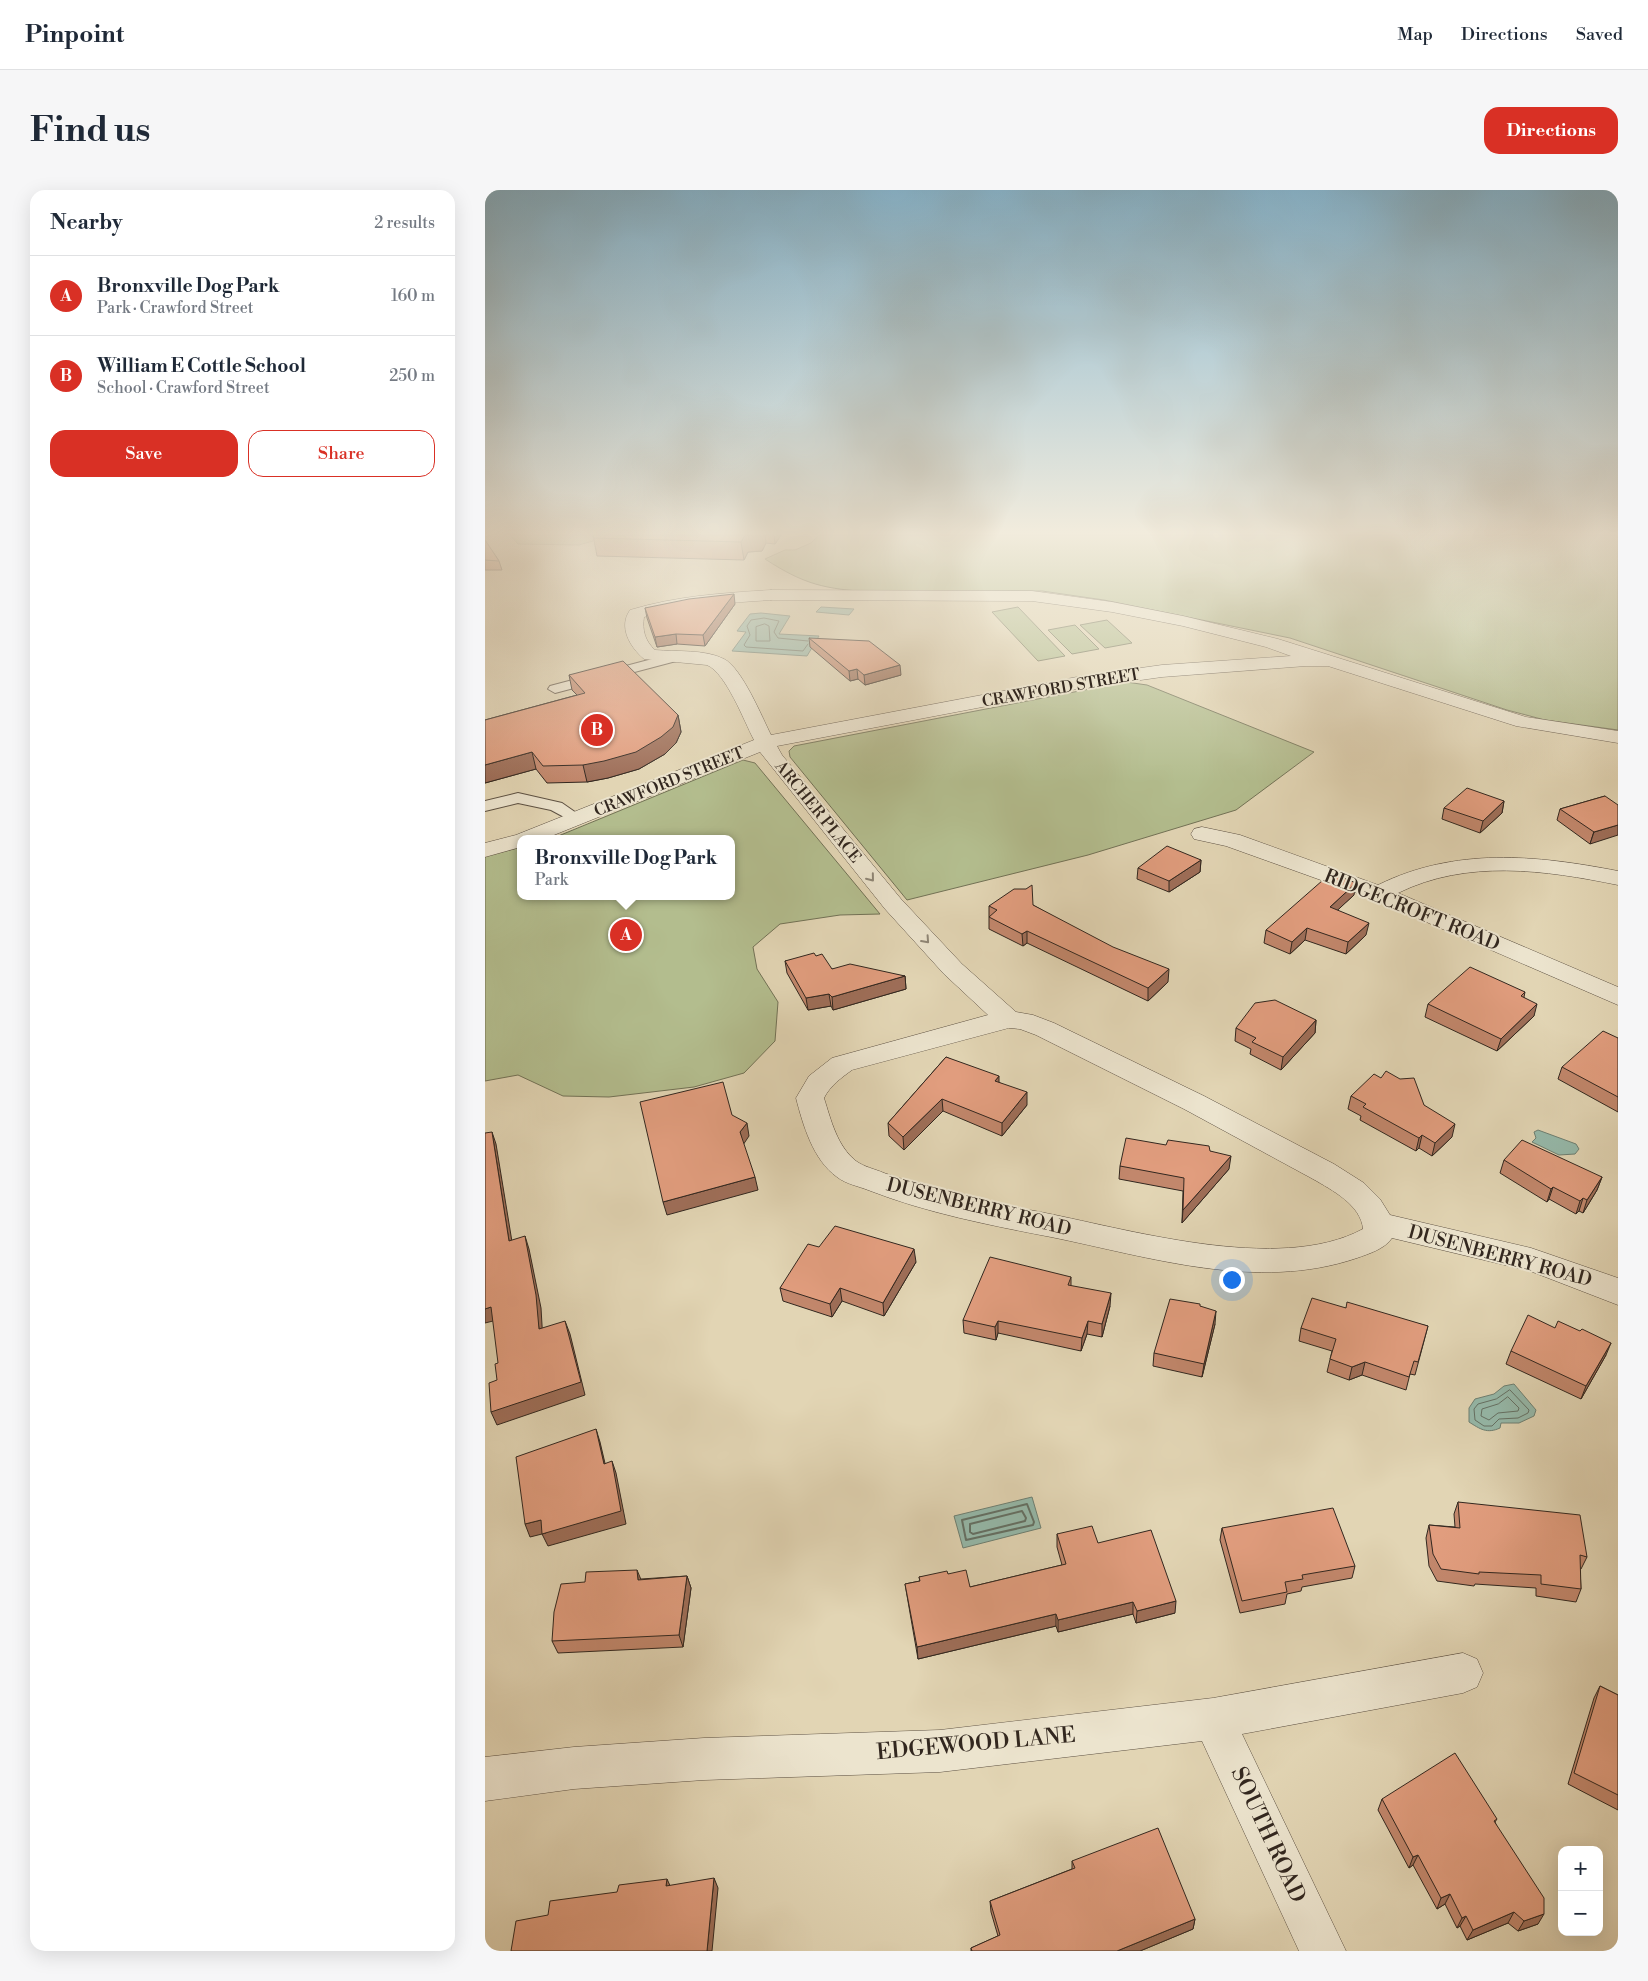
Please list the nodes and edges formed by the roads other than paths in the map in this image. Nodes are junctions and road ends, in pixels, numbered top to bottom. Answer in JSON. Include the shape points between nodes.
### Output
{"nodes":[{"id":1,"x":635,"y":617,"type":"edge"},
{"id":2,"x":1164,"y":617,"type":"edge"},
{"id":3,"x":675,"y":657,"type":"junction"},
{"id":4,"x":1319,"y":659,"type":"junction"},
{"id":5,"x":555,"y":689,"type":"dead end"},
{"id":6,"x":1613,"y":736,"type":"edge"},
{"id":7,"x":767,"y":742,"type":"junction"},
{"id":8,"x":485,"y":806,"type":"edge"},
{"id":9,"x":577,"y":819,"type":"junction"},
{"id":10,"x":1203,"y":834,"type":"dead end"},
{"id":11,"x":534,"y":835,"type":"edge"},
{"id":12,"x":517,"y":841,"type":"edge"},
{"id":13,"x":485,"y":850,"type":"edge"},
{"id":14,"x":1618,"y":878,"type":"edge"},
{"id":15,"x":1379,"y":893,"type":"junction"},
{"id":16,"x":1618,"y":997,"type":"edge"},
{"id":17,"x":1009,"y":1020,"type":"junction"},
{"id":18,"x":1380,"y":1224,"type":"junction"},
{"id":19,"x":1618,"y":1292,"type":"edge"},
{"id":20,"x":1463,"y":1673,"type":"dead end"},
{"id":21,"x":1213,"y":1718,"type":"junction"},
{"id":22,"x":485,"y":1779,"type":"edge"},
{"id":23,"x":1323,"y":1951,"type":"edge"}],
"edges":[{"from":1,"to":3,"type":"street","name":"ARCHER PLACE","via":[[633,623],[643,650],[650,655]]},
{"from":2,"to":4,"type":"street","name":"ARCHER PLACE","via":[[1271,643]]},
{"from":3,"to":5,"type":"lane"},
{"from":3,"to":7,"type":"street","name":"ARCHER PLACE","via":[[711,660],[720,664]]},
{"from":4,"to":6,"type":"street","name":"CRAWFORD STREET","via":[[1523,722]]},
{"from":4,"to":7,"type":"street","name":"CRAWFORD STREET","via":[[1102,679]]},
{"from":7,"to":9,"type":"street","name":"CRAWFORD STREET"},
{"from":7,"to":17,"type":"street","name":"ARCHER PLACE","one_way":true,"via":[[773,757],[893,904],[953,969]]},
{"from":8,"to":9,"type":"lane","via":[[518,798],[556,806]]},
{"from":9,"to":11,"type":"street","name":"CRAWFORD STREET"},
{"from":10,"to":15,"type":"street","name":"RIDGECROFT ROAD","via":[[1232,840]]},
{"from":12,"to":13,"type":"street","name":"CRAWFORD STREET"},
{"from":14,"to":15,"type":"street","via":[[1565,867],[1494,864],[1426,873]]},
{"from":15,"to":16,"type":"street","name":"RIDGECROFT ROAD"},
{"from":17,"to":18,"type":"street","name":"DUSENBERRY ROAD","via":[[1045,1029],[1227,1119],[1330,1176],[1362,1198]]},
{"from":17,"to":18,"type":"street","name":"DUSENBERRY ROAD","via":[[842,1064],[829,1073],[817,1083],[810,1098],[818,1126],[832,1154],[846,1169],[891,1188],[965,1208],[1181,1253],[1250,1259],[1327,1255],[1366,1243],[1378,1235]]},
{"from":18,"to":19,"type":"street","name":"DUSENBERRY ROAD","via":[[1539,1263],[1594,1280]]},
{"from":20,"to":21,"type":"street","name":"EDGEWOOD LANE"},
{"from":21,"to":22,"type":"street","name":"EDGEWOOD LANE","via":[[940,1751],[704,1758]]},
{"from":21,"to":23,"type":"street","name":"SOUTH ROAD"}]}
